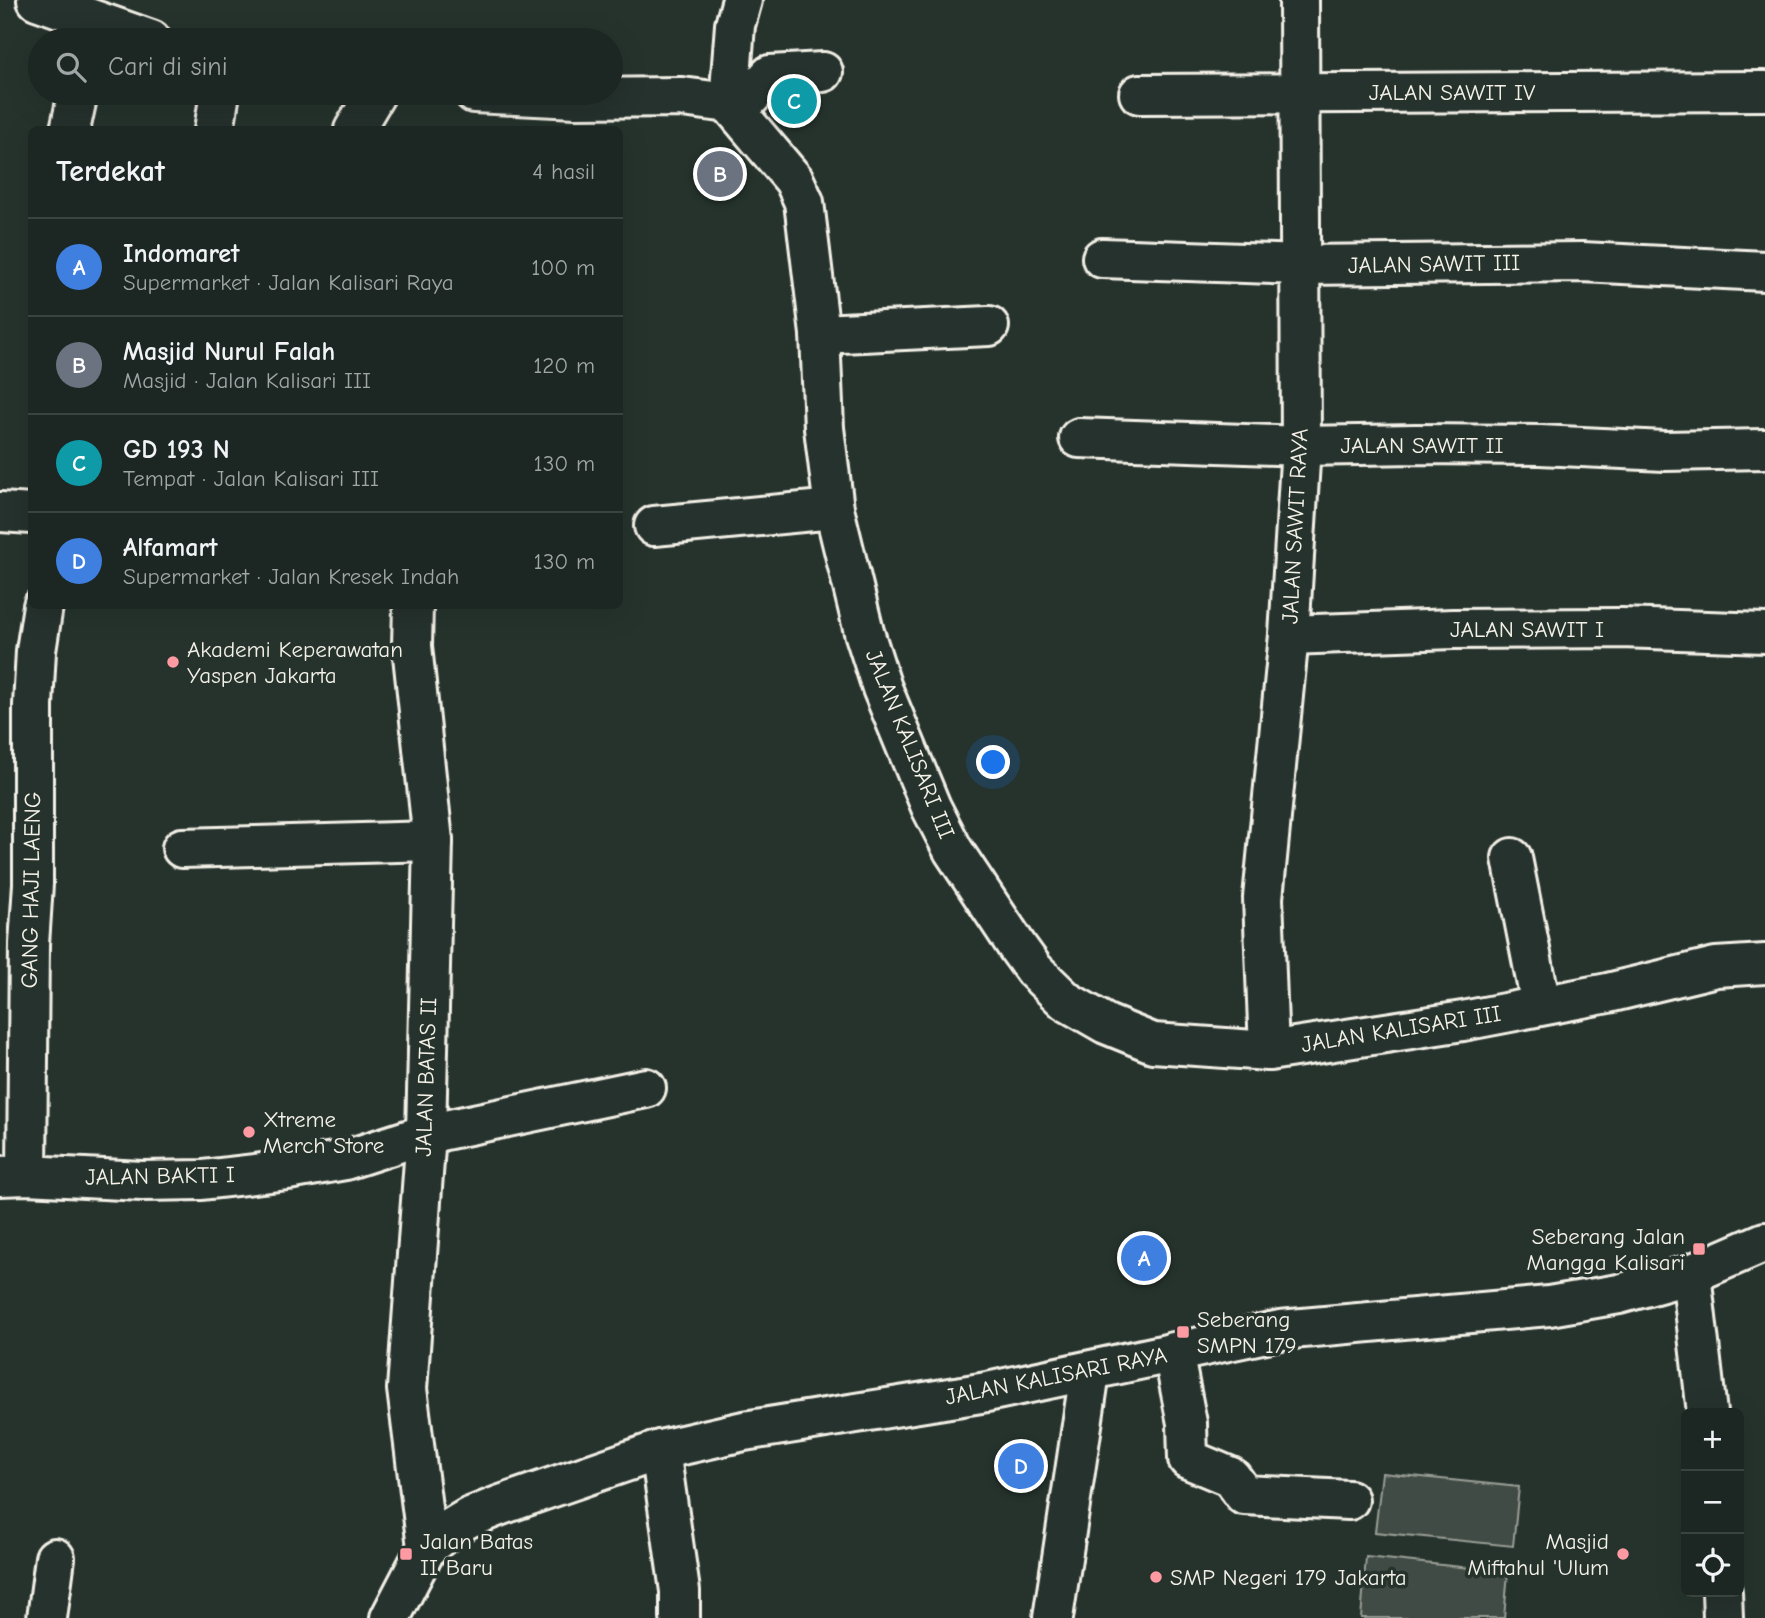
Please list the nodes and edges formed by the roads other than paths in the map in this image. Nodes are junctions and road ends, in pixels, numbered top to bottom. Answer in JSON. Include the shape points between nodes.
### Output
{"nodes":[{"id":1,"x":37,"y":0,"type":"edge"},
{"id":2,"x":742,"y":0,"type":"edge"},
{"id":3,"x":1299,"y":0,"type":"edge"},
{"id":4,"x":89,"y":28,"type":"edge"},
{"id":5,"x":823,"y":72,"type":"dead end"},
{"id":6,"x":1765,"y":91,"type":"edge"},
{"id":7,"x":1300,"y":92,"type":"junction"},
{"id":8,"x":1139,"y":94,"type":"dead end"},
{"id":9,"x":623,"y":98,"type":"edge"},
{"id":10,"x":75,"y":105,"type":"edge"},
{"id":11,"x":218,"y":105,"type":"edge"},
{"id":12,"x":369,"y":105,"type":"edge"},
{"id":13,"x":733,"y":108,"type":"junction"},
{"id":14,"x":71,"y":126,"type":"edge"},
{"id":15,"x":215,"y":126,"type":"edge"},
{"id":16,"x":356,"y":126,"type":"edge"},
{"id":17,"x":1102,"y":258,"type":"dead end"},
{"id":18,"x":1301,"y":265,"type":"junction"},
{"id":19,"x":1765,"y":271,"type":"edge"},
{"id":20,"x":989,"y":326,"type":"dead end"},
{"id":21,"x":820,"y":334,"type":"junction"},
{"id":22,"x":1079,"y":438,"type":"dead end"},
{"id":23,"x":1301,"y":446,"type":"junction"},
{"id":24,"x":1765,"y":449,"type":"edge"},
{"id":25,"x":834,"y":509,"type":"junction"},
{"id":26,"x":0,"y":512,"type":"edge"},
{"id":27,"x":28,"y":514,"type":"edge"},
{"id":28,"x":654,"y":526,"type":"dead end"},
{"id":29,"x":43,"y":609,"type":"edge"},
{"id":30,"x":413,"y":609,"type":"edge"},
{"id":31,"x":1765,"y":633,"type":"edge"},
{"id":32,"x":1289,"y":635,"type":"junction"},
{"id":33,"x":433,"y":841,"type":"junction"},
{"id":34,"x":182,"y":848,"type":"dead end"},
{"id":35,"x":1512,"y":859,"type":"dead end"},
{"id":36,"x":1765,"y":964,"type":"edge"},
{"id":37,"x":1541,"y":1005,"type":"junction"},
{"id":38,"x":1269,"y":1051,"type":"junction"},
{"id":39,"x":646,"y":1088,"type":"dead end"},
{"id":40,"x":426,"y":1133,"type":"junction"},
{"id":41,"x":14,"y":1176,"type":"edge"},
{"id":42,"x":1765,"y":1242,"type":"edge"},
{"id":43,"x":1691,"y":1274,"type":"junction"},
{"id":44,"x":1173,"y":1352,"type":"junction"},
{"id":45,"x":1090,"y":1371,"type":"junction"},
{"id":46,"x":1706,"y":1408,"type":"edge"},
{"id":47,"x":660,"y":1450,"type":"junction"},
{"id":48,"x":1349,"y":1500,"type":"dead end"},
{"id":49,"x":55,"y":1558,"type":"dead end"},
{"id":50,"x":407,"y":1589,"type":"edge"},
{"id":51,"x":1722,"y":1597,"type":"edge"},
{"id":52,"x":47,"y":1618,"type":"edge"},
{"id":53,"x":680,"y":1618,"type":"edge"},
{"id":54,"x":1053,"y":1618,"type":"edge"},
{"id":55,"x":1723,"y":1618,"type":"edge"}],
"edges":[{"from":1,"to":4,"type":"street"},
{"from":2,"to":13,"type":"street","via":[[735,25]]},
{"from":3,"to":7,"type":"street","name":"JALAN SAWIT RAYA"},
{"from":5,"to":13,"type":"street","via":[[770,75]]},
{"from":6,"to":7,"type":"street","name":"JALAN SAWIT IV"},
{"from":7,"to":8,"type":"street","name":"JALAN SAWIT IV"},
{"from":7,"to":18,"type":"street","name":"JALAN SAWIT RAYA"},
{"from":9,"to":13,"type":"street","via":[[682,97]]},
{"from":10,"to":14,"type":"street"},
{"from":11,"to":15,"type":"street"},
{"from":12,"to":16,"type":"street"},
{"from":13,"to":21,"type":"street","name":"JALAN KALISARI III","via":[[794,180],[804,202]]},
{"from":17,"to":18,"type":"street","name":"JALAN SAWIT III"},
{"from":18,"to":19,"type":"street","name":"JALAN SAWIT III","via":[[1582,262]]},
{"from":18,"to":23,"type":"street","name":"JALAN SAWIT RAYA"},
{"from":20,"to":21,"type":"street"},
{"from":21,"to":25,"type":"street","name":"JALAN KALISARI III","via":[[824,428]]},
{"from":22,"to":23,"type":"street","name":"JALAN SAWIT II"},
{"from":23,"to":24,"type":"street","name":"JALAN SAWIT II"},
{"from":23,"to":32,"type":"street","name":"JALAN SAWIT RAYA"},
{"from":25,"to":28,"type":"street"},
{"from":25,"to":38,"type":"street","name":"JALAN KALISARI III","via":[[864,632],[931,807],[967,872],[1034,970],[1075,1007],[1153,1043]]},
{"from":26,"to":27,"type":"street"},
{"from":29,"to":41,"type":"street","name":"GANG HAJI LAENG","via":[[33,705],[33,884]]},
{"from":30,"to":33,"type":"street","name":"JALAN BATAS II","via":[[412,646]]},
{"from":31,"to":32,"type":"street","name":"JALAN SAWIT I","via":[[1466,628]]},
{"from":32,"to":38,"type":"street","name":"JALAN SAWIT RAYA","via":[[1263,898]]},
{"from":33,"to":34,"type":"street"},
{"from":33,"to":40,"type":"street","name":"JALAN BATAS II"},
{"from":35,"to":37,"type":"street"},
{"from":36,"to":37,"type":"street","name":"JALAN KALISARI III","via":[[1716,967]]},
{"from":37,"to":38,"type":"street","name":"JALAN KALISARI III"},
{"from":39,"to":40,"type":"street","name":"JALAN BAKTI I"},
{"from":40,"to":41,"type":"street","name":"JALAN BAKTI I","via":[[345,1160],[234,1177],[142,1181]]},
{"from":40,"to":50,"type":"street","name":"JALAN BATAS II","via":[[407,1389]]},
{"from":42,"to":43,"type":"street","name":"JALAN KALISARI RAYA"},
{"from":43,"to":44,"type":"street","name":"JALAN KALISARI RAYA","via":[[1619,1294],[1549,1306],[1280,1330]]},
{"from":43,"to":46,"type":"street"},
{"from":44,"to":45,"type":"street","name":"JALAN KALISARI RAYA"},
{"from":44,"to":48,"type":"street","via":[[1187,1423],[1188,1460],[1231,1477],[1244,1495]]},
{"from":45,"to":47,"type":"street","name":"JALAN KALISARI RAYA","via":[[744,1431]]},
{"from":45,"to":54,"type":"street"},
{"from":47,"to":50,"type":"street","name":"JALAN KALISARI RAYA","via":[[468,1518],[448,1530]]},
{"from":47,"to":53,"type":"street"},
{"from":49,"to":52,"type":"street"},
{"from":51,"to":55,"type":"street"}]}
